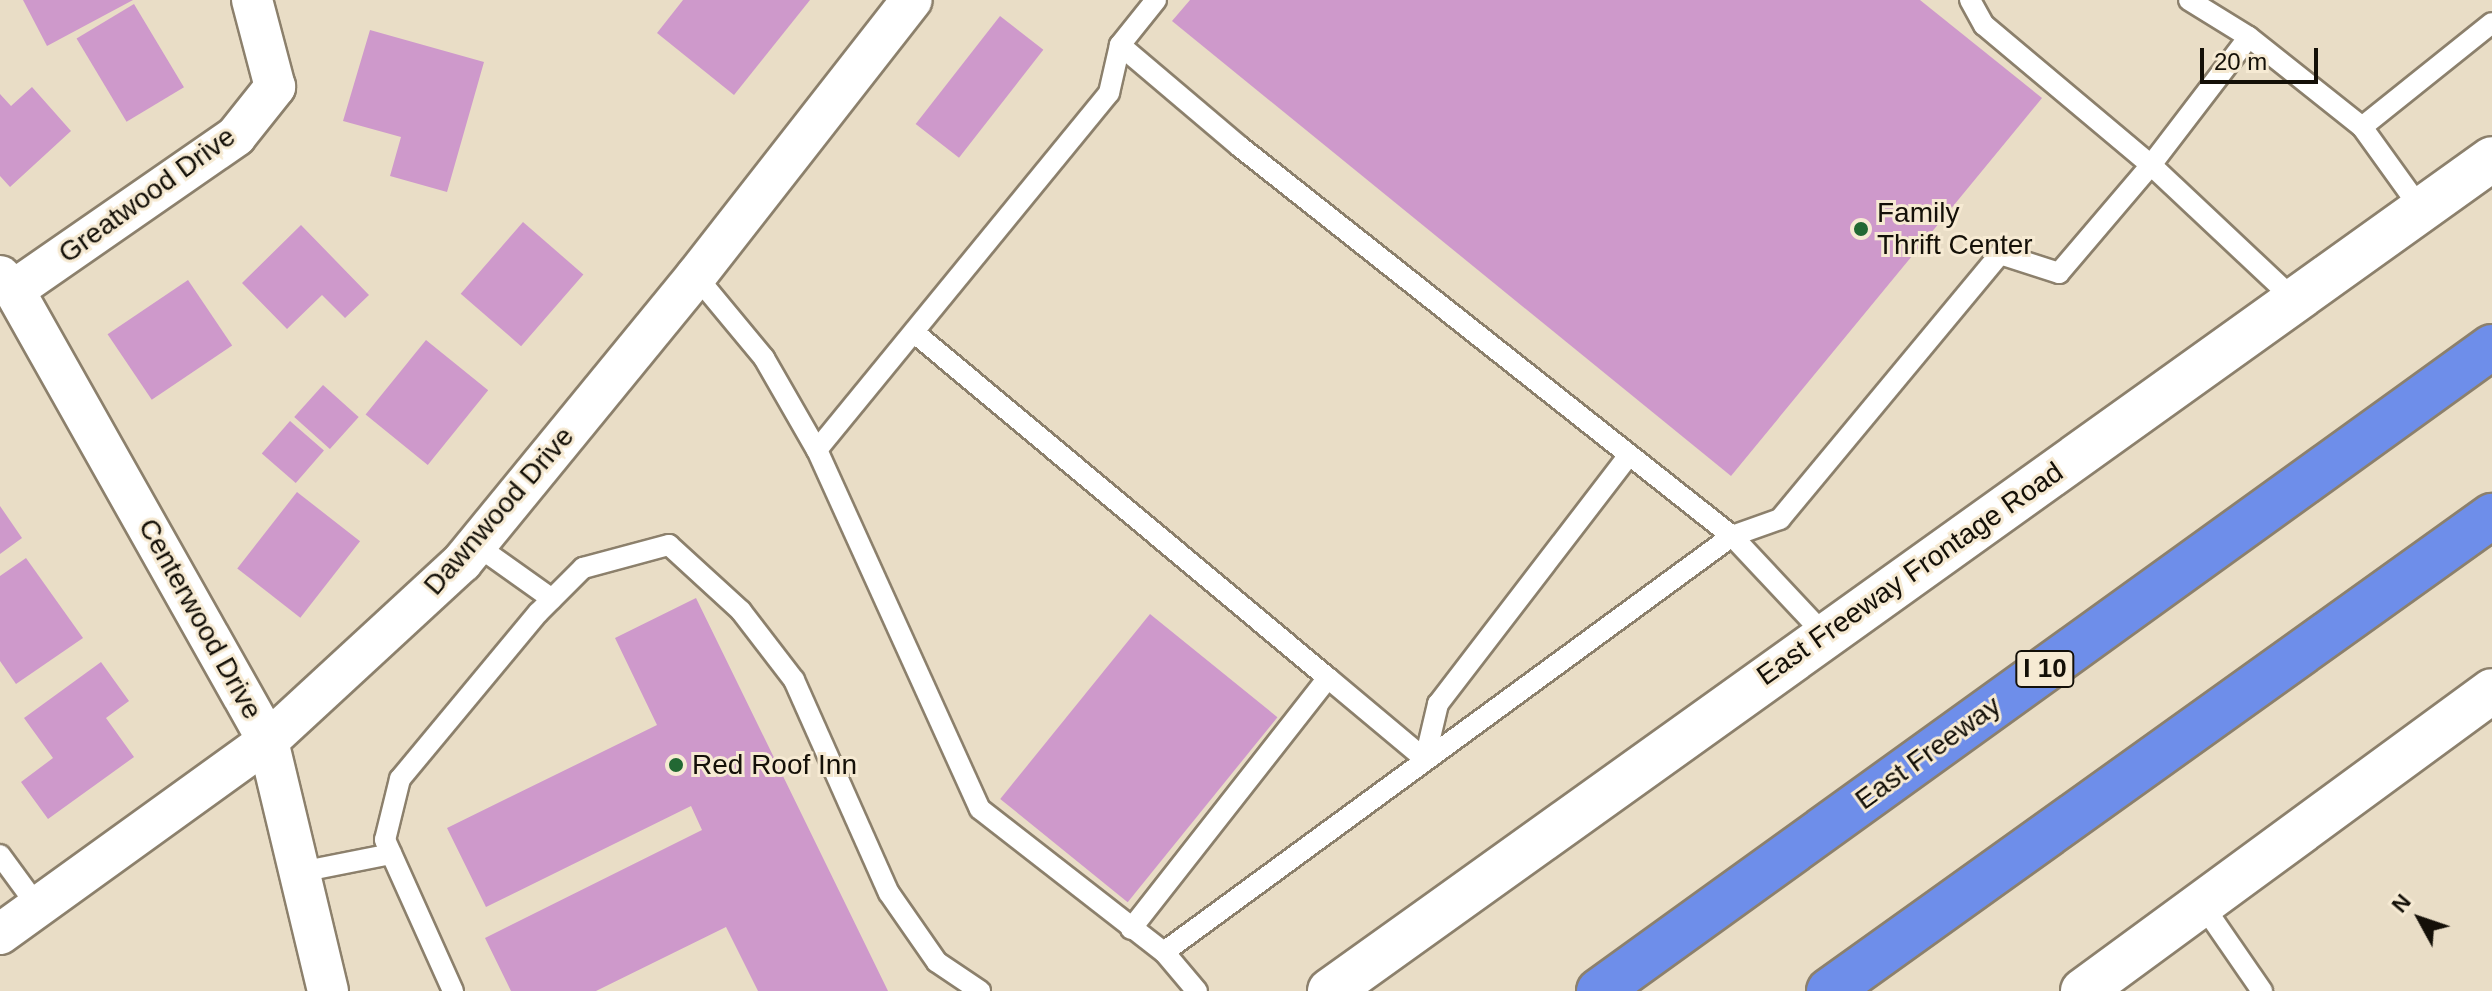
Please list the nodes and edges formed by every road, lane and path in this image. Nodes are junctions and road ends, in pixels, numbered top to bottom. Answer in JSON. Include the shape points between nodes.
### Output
{"nodes":[{"id":1,"x":252,"y":0,"type":"edge"},
{"id":2,"x":912,"y":0,"type":"edge"},
{"id":3,"x":1156,"y":0,"type":"edge"},
{"id":4,"x":1970,"y":0,"type":"edge"},
{"id":5,"x":2189,"y":0,"type":"edge"},
{"id":6,"x":2492,"y":23,"type":"edge"},
{"id":7,"x":2249,"y":37,"type":"junction"},
{"id":8,"x":1120,"y":45,"type":"junction"},
{"id":9,"x":2362,"y":127,"type":"junction"},
{"id":10,"x":2492,"y":159,"type":"edge"},
{"id":11,"x":2151,"y":165,"type":"junction"},
{"id":12,"x":2421,"y":209,"type":"junction"},
{"id":13,"x":696,"y":276,"type":"junction"},
{"id":14,"x":7,"y":283,"type":"edge"},
{"id":15,"x":2295,"y":300,"type":"junction"},
{"id":16,"x":916,"y":334,"type":"junction"},
{"id":17,"x":2492,"y":347,"type":"edge"},
{"id":18,"x":817,"y":450,"type":"junction"},
{"id":19,"x":1629,"y":455,"type":"junction"},
{"id":20,"x":2492,"y":516,"type":"edge"},
{"id":21,"x":1732,"y":536,"type":"junction"},
{"id":22,"x":476,"y":545,"type":"junction"},
{"id":23,"x":552,"y":599,"type":"junction"},
{"id":24,"x":1824,"y":634,"type":"junction"},
{"id":25,"x":1328,"y":678,"type":"junction"},
{"id":26,"x":2492,"y":691,"type":"edge"},
{"id":27,"x":268,"y":741,"type":"junction"},
{"id":28,"x":1425,"y":759,"type":"junction"},
{"id":29,"x":391,"y":854,"type":"junction"},
{"id":30,"x":0,"y":855,"type":"edge"},
{"id":31,"x":300,"y":872,"type":"junction"},
{"id":32,"x":2202,"y":904,"type":"junction"},
{"id":33,"x":38,"y":907,"type":"junction"},
{"id":34,"x":1131,"y":929,"type":"junction"},
{"id":35,"x":0,"y":934,"type":"edge"},
{"id":36,"x":1164,"y":952,"type":"junction"},
{"id":37,"x":328,"y":991,"type":"edge"},
{"id":38,"x":453,"y":991,"type":"edge"},
{"id":39,"x":980,"y":991,"type":"edge"},
{"id":40,"x":1197,"y":991,"type":"edge"},
{"id":41,"x":1330,"y":991,"type":"edge"},
{"id":42,"x":1599,"y":991,"type":"edge"},
{"id":43,"x":1829,"y":991,"type":"edge"},
{"id":44,"x":2083,"y":991,"type":"edge"},
{"id":45,"x":2262,"y":991,"type":"edge"}],
"edges":[{"from":1,"to":14,"type":"street","name":"Greatwood Drive","via":[[275,87],[236,136]]},
{"from":2,"to":13,"type":"street","name":"Dawnwood Drive"},
{"from":3,"to":8,"type":"lane"},
{"from":4,"to":11,"type":"lane","via":[[1984,25]]},
{"from":5,"to":7,"type":"lane"},
{"from":6,"to":9,"type":"lane"},
{"from":7,"to":9,"type":"lane"},
{"from":7,"to":11,"type":"lane"},
{"from":8,"to":16,"type":"lane","via":[[1109,93]]},
{"from":8,"to":19,"type":"lane"},
{"from":9,"to":12,"type":"lane"},
{"from":10,"to":12,"type":"main road","name":"East Freeway Frontage Road"},
{"from":11,"to":15,"type":"lane"},
{"from":11,"to":21,"type":"lane","via":[[2059,273],[2000,254],[1780,519]]},
{"from":12,"to":15,"type":"main road","name":"East Freeway Frontage Road"},
{"from":13,"to":18,"type":"lane","via":[[764,358]]},
{"from":13,"to":22,"type":"street","name":"Dawnwood Drive"},
{"from":14,"to":27,"type":"street","name":"Centerwood Drive"},
{"from":15,"to":24,"type":"main road","name":"East Freeway Frontage Road"},
{"from":16,"to":18,"type":"lane"},
{"from":16,"to":25,"type":"lane"},
{"from":17,"to":42,"type":"highway","name":"East Freeway","number":"I 10"},
{"from":18,"to":34,"type":"lane","via":[[980,809]]},
{"from":19,"to":21,"type":"lane"},
{"from":19,"to":28,"type":"lane","via":[[1438,704]]},
{"from":20,"to":43,"type":"highway"},
{"from":21,"to":24,"type":"lane"},
{"from":21,"to":28,"type":"lane"},
{"from":22,"to":23,"type":"lane"},
{"from":22,"to":27,"type":"street","name":"Dawnwood Drive"},
{"from":23,"to":29,"type":"lane","via":[[400,779],[385,840]]},
{"from":23,"to":39,"type":"lane","via":[[583,568],[669,545],[741,611],[794,680],[889,893],[937,962]]},
{"from":24,"to":41,"type":"main road","name":"East Freeway Frontage Road"},
{"from":25,"to":28,"type":"lane"},
{"from":25,"to":34,"type":"lane"},
{"from":26,"to":32,"type":"main road"},
{"from":27,"to":31,"type":"street","name":"Centerwood Drive"},
{"from":27,"to":33,"type":"street","name":"Dawnwood Drive"},
{"from":28,"to":36,"type":"lane"},
{"from":29,"to":31,"type":"lane"},
{"from":29,"to":38,"type":"lane"},
{"from":30,"to":33,"type":"lane"},
{"from":31,"to":37,"type":"street","name":"Centerwood Drive"},
{"from":32,"to":44,"type":"main road"},
{"from":32,"to":45,"type":"lane"},
{"from":33,"to":35,"type":"street","name":"Dawnwood Drive"},
{"from":34,"to":36,"type":"lane"},
{"from":36,"to":40,"type":"lane"}]}
